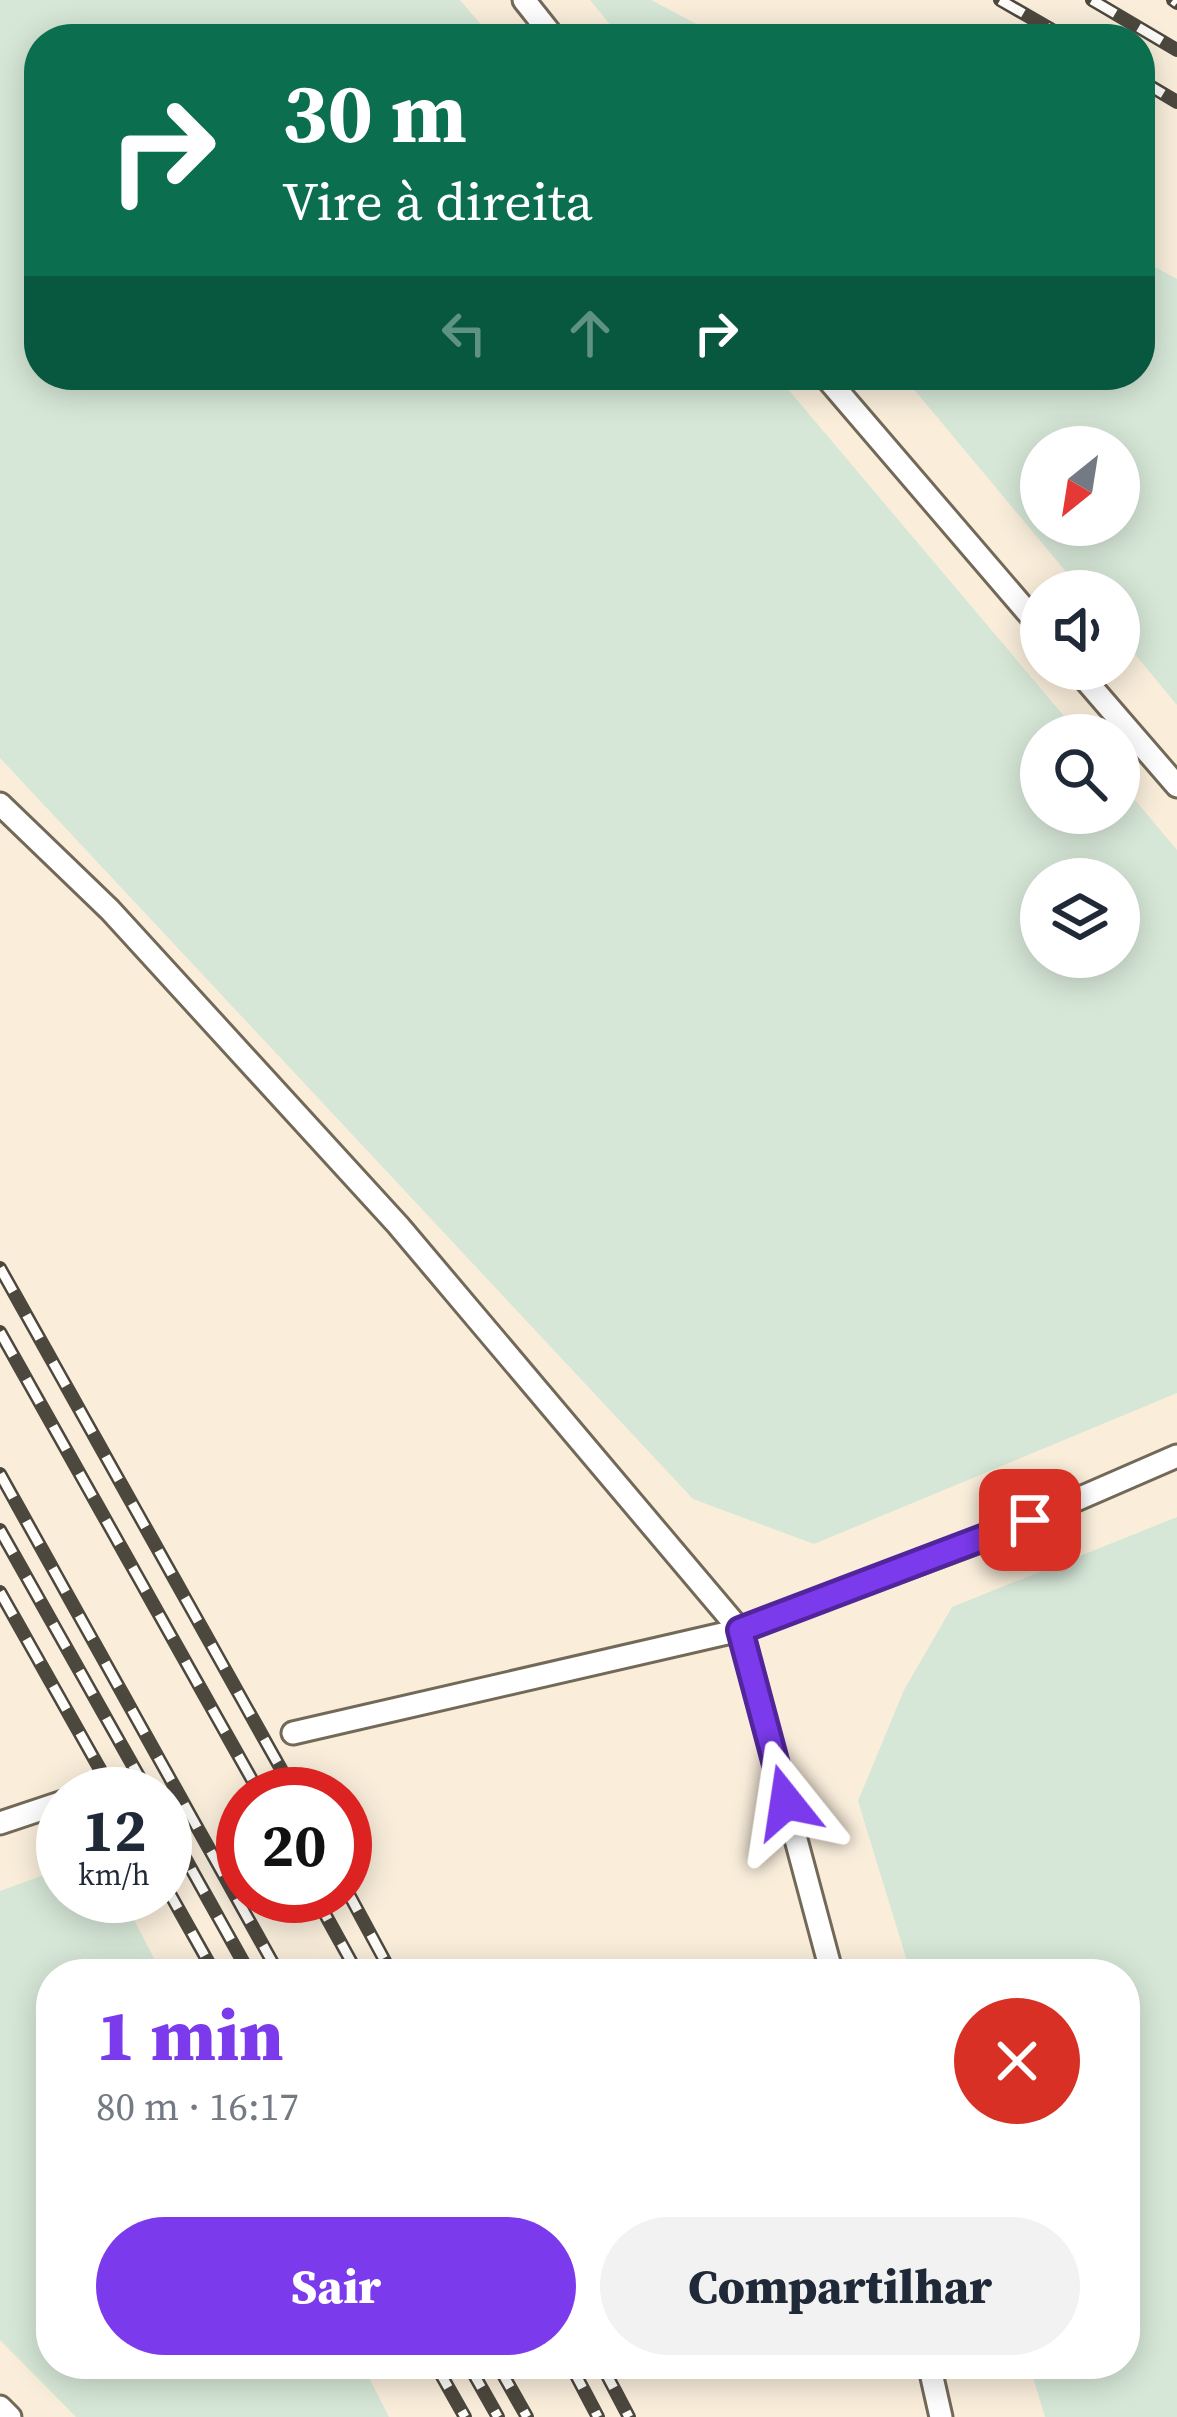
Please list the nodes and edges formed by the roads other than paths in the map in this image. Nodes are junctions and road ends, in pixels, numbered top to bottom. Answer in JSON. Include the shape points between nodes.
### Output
{"nodes":[{"id":1,"x":524,"y":0,"type":"edge"},
{"id":2,"x":543,"y":24,"type":"edge"},
{"id":3,"x":837,"y":390,"type":"edge"},
{"id":4,"x":1020,"y":604,"type":"edge"},
{"id":5,"x":1094,"y":690,"type":"edge"},
{"id":6,"x":1177,"y":786,"type":"edge"},
{"id":7,"x":0,"y":804,"type":"edge"},
{"id":8,"x":1177,"y":1456,"type":"edge"},
{"id":9,"x":740,"y":1630,"type":"junction"},
{"id":10,"x":292,"y":1732,"type":"dead end"},
{"id":11,"x":36,"y":1811,"type":"edge"},
{"id":12,"x":0,"y":1823,"type":"edge"},
{"id":13,"x":828,"y":1959,"type":"edge"},
{"id":14,"x":932,"y":2379,"type":"edge"},
{"id":15,"x":0,"y":2407,"type":"edge"},
{"id":16,"x":10,"y":2417,"type":"edge"},
{"id":17,"x":941,"y":2417,"type":"edge"}],
"edges":[{"from":1,"to":2,"type":"lane"},
{"from":3,"to":4,"type":"lane"},
{"from":5,"to":6,"type":"lane"},
{"from":7,"to":9,"type":"lane","via":[[110,910],[398,1226]]},
{"from":8,"to":9,"type":"lane","via":[[993,1536]]},
{"from":9,"to":10,"type":"lane"},
{"from":9,"to":13,"type":"lane"},
{"from":11,"to":12,"type":"lane"},
{"from":14,"to":17,"type":"lane"},
{"from":15,"to":16,"type":"lane"}]}
